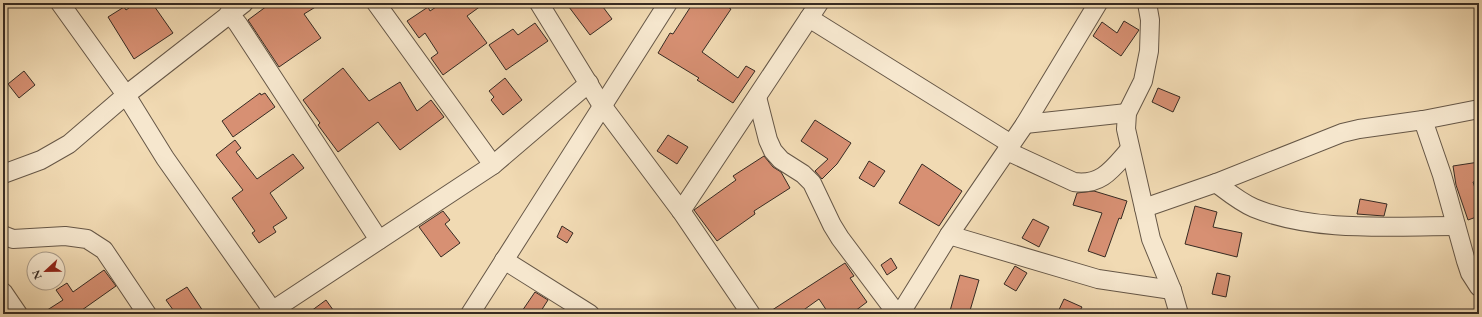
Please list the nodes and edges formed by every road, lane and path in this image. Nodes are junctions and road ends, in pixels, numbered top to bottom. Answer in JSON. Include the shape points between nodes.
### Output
{"nodes":[{"id":1,"x":60,"y":3,"type":"edge"},
{"id":2,"x":244,"y":3,"type":"edge"},
{"id":3,"x":376,"y":3,"type":"edge"},
{"id":4,"x":539,"y":3,"type":"edge"},
{"id":5,"x":668,"y":3,"type":"edge"},
{"id":6,"x":819,"y":3,"type":"edge"},
{"id":7,"x":1098,"y":3,"type":"edge"},
{"id":8,"x":1147,"y":3,"type":"edge"},
{"id":9,"x":229,"y":13,"type":"junction"},
{"id":10,"x":809,"y":18,"type":"junction"},
{"id":11,"x":590,"y":84,"type":"junction"},
{"id":12,"x":126,"y":95,"type":"junction"},
{"id":13,"x":757,"y":97,"type":"junction"},
{"id":14,"x":601,"y":104,"type":"junction"},
{"id":15,"x":1479,"y":109,"type":"edge"},
{"id":16,"x":1127,"y":113,"type":"junction"},
{"id":17,"x":1423,"y":120,"type":"junction"},
{"id":18,"x":1024,"y":124,"type":"junction"},
{"id":19,"x":1009,"y":148,"type":"junction"},
{"id":20,"x":1130,"y":149,"type":"junction"},
{"id":21,"x":493,"y":165,"type":"junction"},
{"id":22,"x":3,"y":174,"type":"edge"},
{"id":23,"x":1216,"y":183,"type":"junction"},
{"id":24,"x":1144,"y":208,"type":"junction"},
{"id":25,"x":681,"y":211,"type":"junction"},
{"id":26,"x":1456,"y":226,"type":"junction"},
{"id":27,"x":3,"y":235,"type":"edge"},
{"id":28,"x":949,"y":235,"type":"junction"},
{"id":29,"x":379,"y":240,"type":"junction"},
{"id":30,"x":504,"y":260,"type":"junction"},
{"id":31,"x":1479,"y":287,"type":"edge"},
{"id":32,"x":1172,"y":290,"type":"junction"},
{"id":33,"x":3,"y":292,"type":"edge"},
{"id":34,"x":272,"y":313,"type":"edge"},
{"id":35,"x":18,"y":314,"type":"edge"},
{"id":36,"x":147,"y":314,"type":"edge"},
{"id":37,"x":470,"y":314,"type":"edge"},
{"id":38,"x":590,"y":314,"type":"edge"},
{"id":39,"x":752,"y":314,"type":"edge"},
{"id":40,"x":897,"y":314,"type":"edge"},
{"id":41,"x":900,"y":314,"type":"edge"},
{"id":42,"x":1179,"y":314,"type":"edge"}],
"edges":[{"from":1,"to":12,"type":"street"},
{"from":2,"to":9,"type":"street"},
{"from":3,"to":21,"type":"street"},
{"from":4,"to":11,"type":"street"},
{"from":5,"to":14,"type":"street"},
{"from":6,"to":10,"type":"street"},
{"from":7,"to":18,"type":"street"},
{"from":8,"to":16,"type":"street","via":[[1150,20],[1148,59],[1143,81]]},
{"from":9,"to":12,"type":"street"},
{"from":9,"to":29,"type":"street"},
{"from":10,"to":13,"type":"street"},
{"from":10,"to":19,"type":"street"},
{"from":11,"to":14,"type":"street"},
{"from":11,"to":21,"type":"street"},
{"from":12,"to":22,"type":"street","via":[[69,144],[41,160]]},
{"from":12,"to":34,"type":"street","via":[[165,158]]},
{"from":13,"to":25,"type":"street"},
{"from":13,"to":40,"type":"street","via":[[773,151],[812,184],[840,238]]},
{"from":14,"to":25,"type":"street"},
{"from":14,"to":30,"type":"street"},
{"from":15,"to":17,"type":"street"},
{"from":16,"to":18,"type":"street"},
{"from":16,"to":20,"type":"street","via":[[1126,129]]},
{"from":17,"to":23,"type":"street","via":[[1342,133]]},
{"from":17,"to":26,"type":"street"},
{"from":18,"to":19,"type":"street"},
{"from":19,"to":20,"type":"street","via":[[1074,182],[1084,183],[1097,181],[1107,174]]},
{"from":19,"to":28,"type":"street"},
{"from":20,"to":24,"type":"street"},
{"from":21,"to":29,"type":"street"},
{"from":23,"to":24,"type":"street"},
{"from":23,"to":26,"type":"street","via":[[1253,207],[1296,220],[1366,226]]},
{"from":24,"to":32,"type":"street","via":[[1151,239]]},
{"from":25,"to":39,"type":"street"},
{"from":26,"to":31,"type":"street","via":[[1470,273]]},
{"from":27,"to":36,"type":"street","via":[[13,239],[65,236],[86,239],[104,250]]},
{"from":28,"to":32,"type":"street","via":[[1098,279]]},
{"from":28,"to":41,"type":"street"},
{"from":29,"to":34,"type":"street"},
{"from":30,"to":37,"type":"street"},
{"from":30,"to":38,"type":"street"},
{"from":32,"to":42,"type":"street"},
{"from":33,"to":35,"type":"street"}]}
